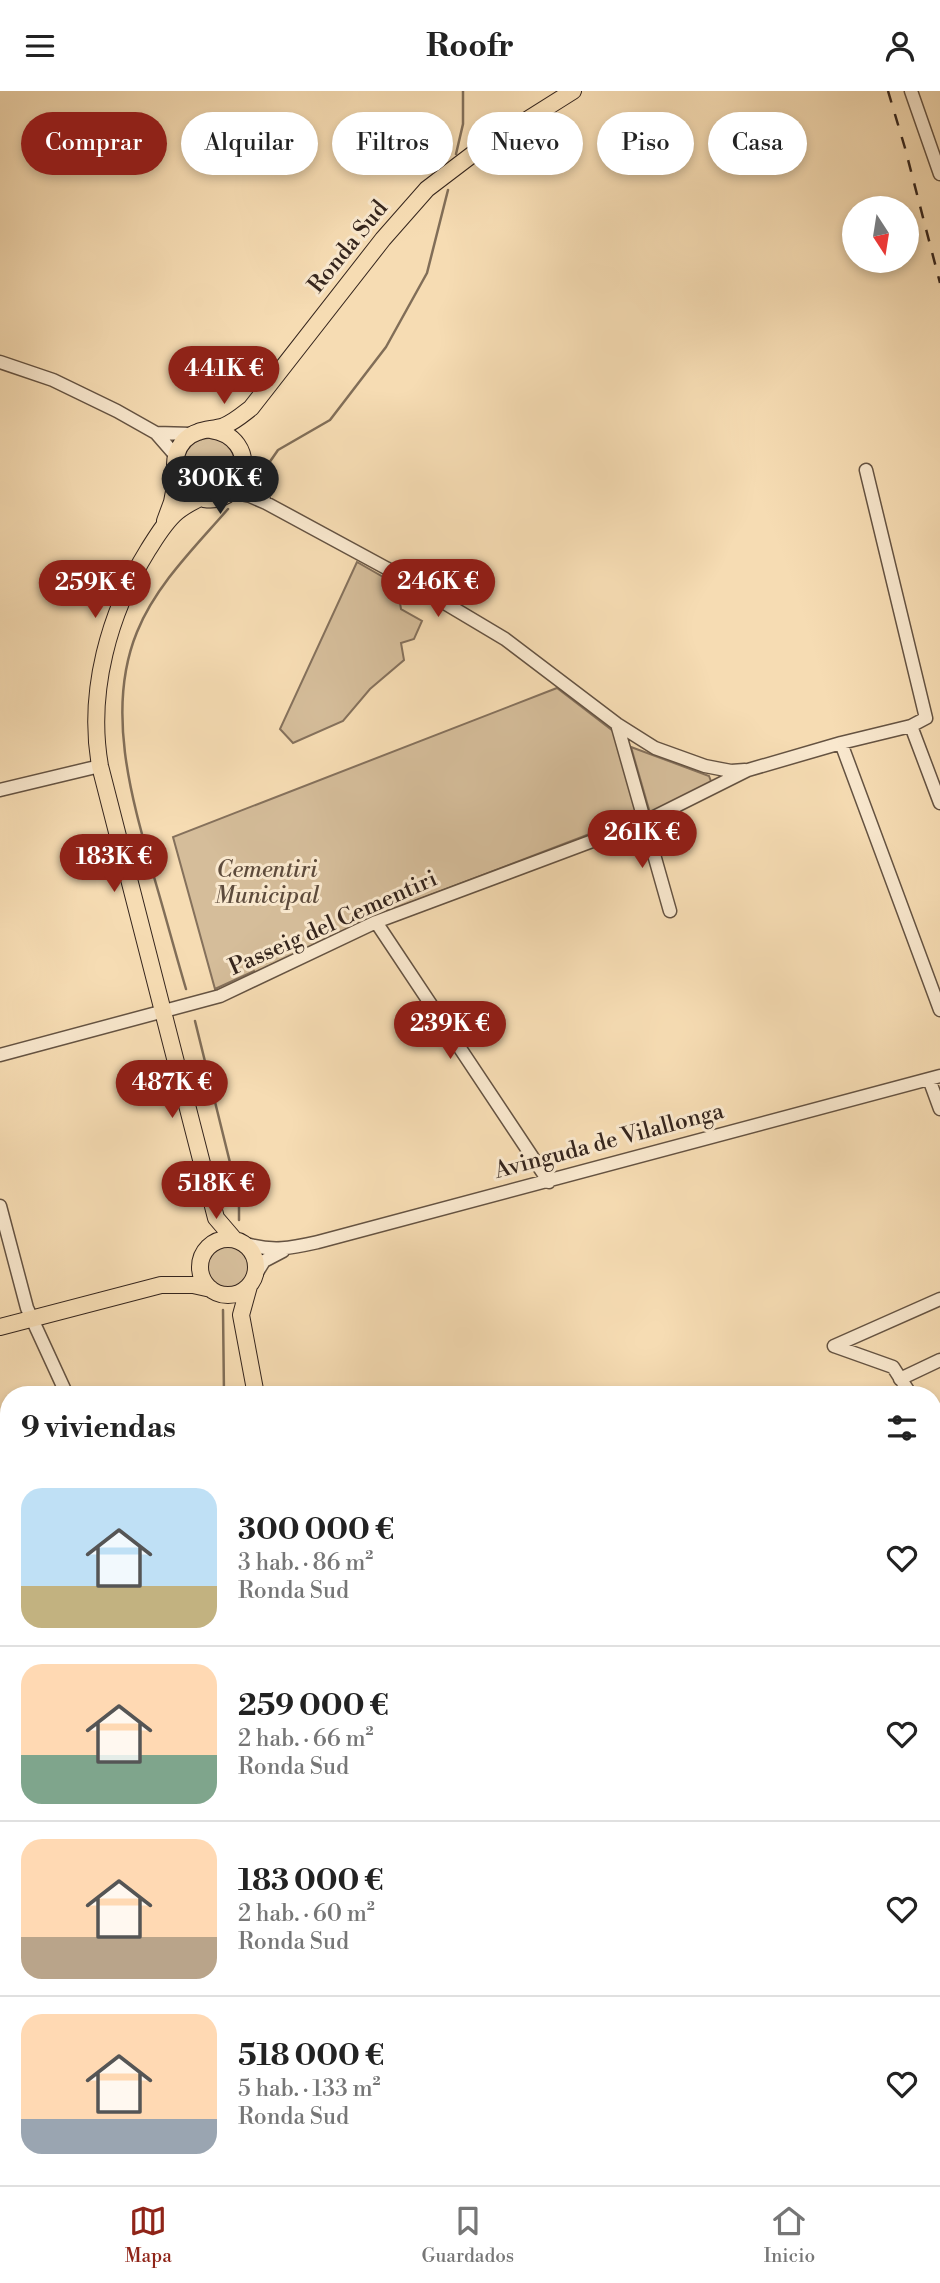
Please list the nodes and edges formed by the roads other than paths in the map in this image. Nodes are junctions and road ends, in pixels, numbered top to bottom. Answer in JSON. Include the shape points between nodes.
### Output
{"nodes":[{"id":1,"x":573,"y":91,"type":"edge"},
{"id":2,"x":911,"y":91,"type":"edge"},
{"id":3,"x":940,"y":174,"type":"edge"},
{"id":4,"x":0,"y":362,"type":"edge"},
{"id":5,"x":251,"y":408,"type":"junction"},
{"id":6,"x":211,"y":430,"type":"junction"},
{"id":7,"x":156,"y":433,"type":"junction"},
{"id":8,"x":192,"y":434,"type":"junction"},
{"id":9,"x":241,"y":450,"type":"junction"},
{"id":10,"x":176,"y":456,"type":"junction"},
{"id":11,"x":866,"y":470,"type":"dead end"},
{"id":12,"x":244,"y":471,"type":"junction"},
{"id":13,"x":177,"y":476,"type":"junction"},
{"id":14,"x":231,"y":492,"type":"junction"},
{"id":15,"x":200,"y":498,"type":"junction"},
{"id":16,"x":266,"y":503,"type":"junction"},
{"id":17,"x":163,"y":526,"type":"junction"},
{"id":18,"x":617,"y":723,"type":"junction"},
{"id":19,"x":911,"y":726,"type":"junction"},
{"id":20,"x":841,"y":743,"type":"junction"},
{"id":21,"x":100,"y":766,"type":"junction"},
{"id":22,"x":712,"y":768,"type":"junction"},
{"id":23,"x":748,"y":770,"type":"junction"},
{"id":24,"x":711,"y":789,"type":"junction"},
{"id":25,"x":0,"y":790,"type":"edge"},
{"id":26,"x":940,"y":803,"type":"edge"},
{"id":27,"x":646,"y":821,"type":"junction"},
{"id":28,"x":670,"y":911,"type":"dead end"},
{"id":29,"x":376,"y":922,"type":"junction"},
{"id":30,"x":940,"y":1010,"type":"edge"},
{"id":31,"x":163,"y":1013,"type":"junction"},
{"id":32,"x":0,"y":1055,"type":"edge"},
{"id":33,"x":935,"y":1077,"type":"edge"},
{"id":34,"x":940,"y":1109,"type":"edge"},
{"id":35,"x":550,"y":1181,"type":"junction"},
{"id":36,"x":0,"y":1206,"type":"edge"},
{"id":37,"x":216,"y":1218,"type":"junction"},
{"id":38,"x":240,"y":1241,"type":"junction"},
{"id":39,"x":290,"y":1249,"type":"junction"},
{"id":40,"x":205,"y":1252,"type":"junction"},
{"id":41,"x":253,"y":1280,"type":"junction"},
{"id":42,"x":161,"y":1285,"type":"junction"},
{"id":43,"x":216,"y":1292,"type":"junction"},
{"id":44,"x":940,"y":1299,"type":"edge"},
{"id":45,"x":241,"y":1315,"type":"junction"},
{"id":46,"x":33,"y":1319,"type":"junction"},
{"id":47,"x":0,"y":1327,"type":"edge"},
{"id":48,"x":940,"y":1360,"type":"edge"},
{"id":49,"x":900,"y":1379,"type":"junction"},
{"id":50,"x":63,"y":1386,"type":"edge"},
{"id":51,"x":254,"y":1386,"type":"edge"},
{"id":52,"x":905,"y":1386,"type":"edge"}],
"edges":[{"from":1,"to":5,"type":"main road","name":"Ronda Sud","via":[[427,189]]},
{"from":2,"to":3,"type":"street"},
{"from":4,"to":7,"type":"street","via":[[73,389]]},
{"from":5,"to":6,"type":"main road","name":"Ronda Sud"},
{"from":5,"to":9,"type":"main road","name":"Ronda Sud"},
{"from":6,"to":8,"type":"main road","name":"Ronda Sud"},
{"from":6,"to":9,"type":"main road","via":[[229,436]]},
{"from":7,"to":8,"type":"street"},
{"from":7,"to":10,"type":"street"},
{"from":8,"to":10,"type":"main road"},
{"from":9,"to":12,"type":"main road","name":"Ronda Sud"},
{"from":10,"to":13,"type":"main road"},
{"from":11,"to":19,"type":"street","via":[[926,718]]},
{"from":12,"to":14,"type":"main road"},
{"from":12,"to":16,"type":"street"},
{"from":13,"to":15,"type":"main road","via":[[186,490]]},
{"from":13,"to":17,"type":"main road"},
{"from":14,"to":15,"type":"main road"},
{"from":14,"to":16,"type":"street"},
{"from":15,"to":17,"type":"main road"},
{"from":16,"to":18,"type":"street","via":[[505,639]]},
{"from":17,"to":21,"type":"main road","via":[[128,586],[112,628],[97,707]]},
{"from":18,"to":22,"type":"street","via":[[655,748]]},
{"from":18,"to":27,"type":"street"},
{"from":19,"to":20,"type":"street","name":"Passeig del Cementiri"},
{"from":19,"to":26,"type":"street"},
{"from":20,"to":23,"type":"street","name":"Passeig del Cementiri"},
{"from":20,"to":30,"type":"street"},
{"from":21,"to":25,"type":"street"},
{"from":21,"to":31,"type":"main road"},
{"from":22,"to":23,"type":"street"},
{"from":22,"to":24,"type":"street","via":[[716,780]]},
{"from":23,"to":24,"type":"street","name":"Passeig del Cementiri"},
{"from":24,"to":27,"type":"street","name":"Passeig del Cementiri"},
{"from":27,"to":28,"type":"street"},
{"from":27,"to":29,"type":"street","name":"Passeig del Cementiri"},
{"from":29,"to":31,"type":"street","name":"Passeig del Cementiri","via":[[220,996]]},
{"from":29,"to":35,"type":"street"},
{"from":31,"to":32,"type":"street","name":"Passeig del Cementiri"},
{"from":31,"to":37,"type":"main road"},
{"from":33,"to":34,"type":"street"},
{"from":33,"to":35,"type":"street","name":"Avinguda de Vilallonga"},
{"from":35,"to":39,"type":"street","name":"Avinguda de Vilallonga"},
{"from":36,"to":46,"type":"street"},
{"from":37,"to":38,"type":"main road"},
{"from":37,"to":40,"type":"main road"},
{"from":38,"to":39,"type":"street","name":"Avinguda de Vilallonga","via":[[272,1250]]},
{"from":38,"to":40,"type":"main road","via":[[222,1239]]},
{"from":38,"to":41,"type":"main road","via":[[256,1259]]},
{"from":39,"to":41,"type":"street","name":"Avinguda de Vilallonga","via":[[264,1261]]},
{"from":40,"to":42,"type":"main road","via":[[187,1271]]},
{"from":40,"to":43,"type":"main road","via":[[200,1272]]},
{"from":41,"to":43,"type":"main road","via":[[237,1294]]},
{"from":41,"to":45,"type":"main road"},
{"from":42,"to":43,"type":"main road","via":[[192,1285]]},
{"from":42,"to":46,"type":"main road"},
{"from":43,"to":45,"type":"main road","via":[[231,1301]]},
{"from":44,"to":49,"type":"street","via":[[834,1346],[893,1367]]},
{"from":45,"to":51,"type":"main road"},
{"from":46,"to":47,"type":"main road"},
{"from":46,"to":50,"type":"street"},
{"from":48,"to":49,"type":"street"},
{"from":49,"to":52,"type":"street"}]}
